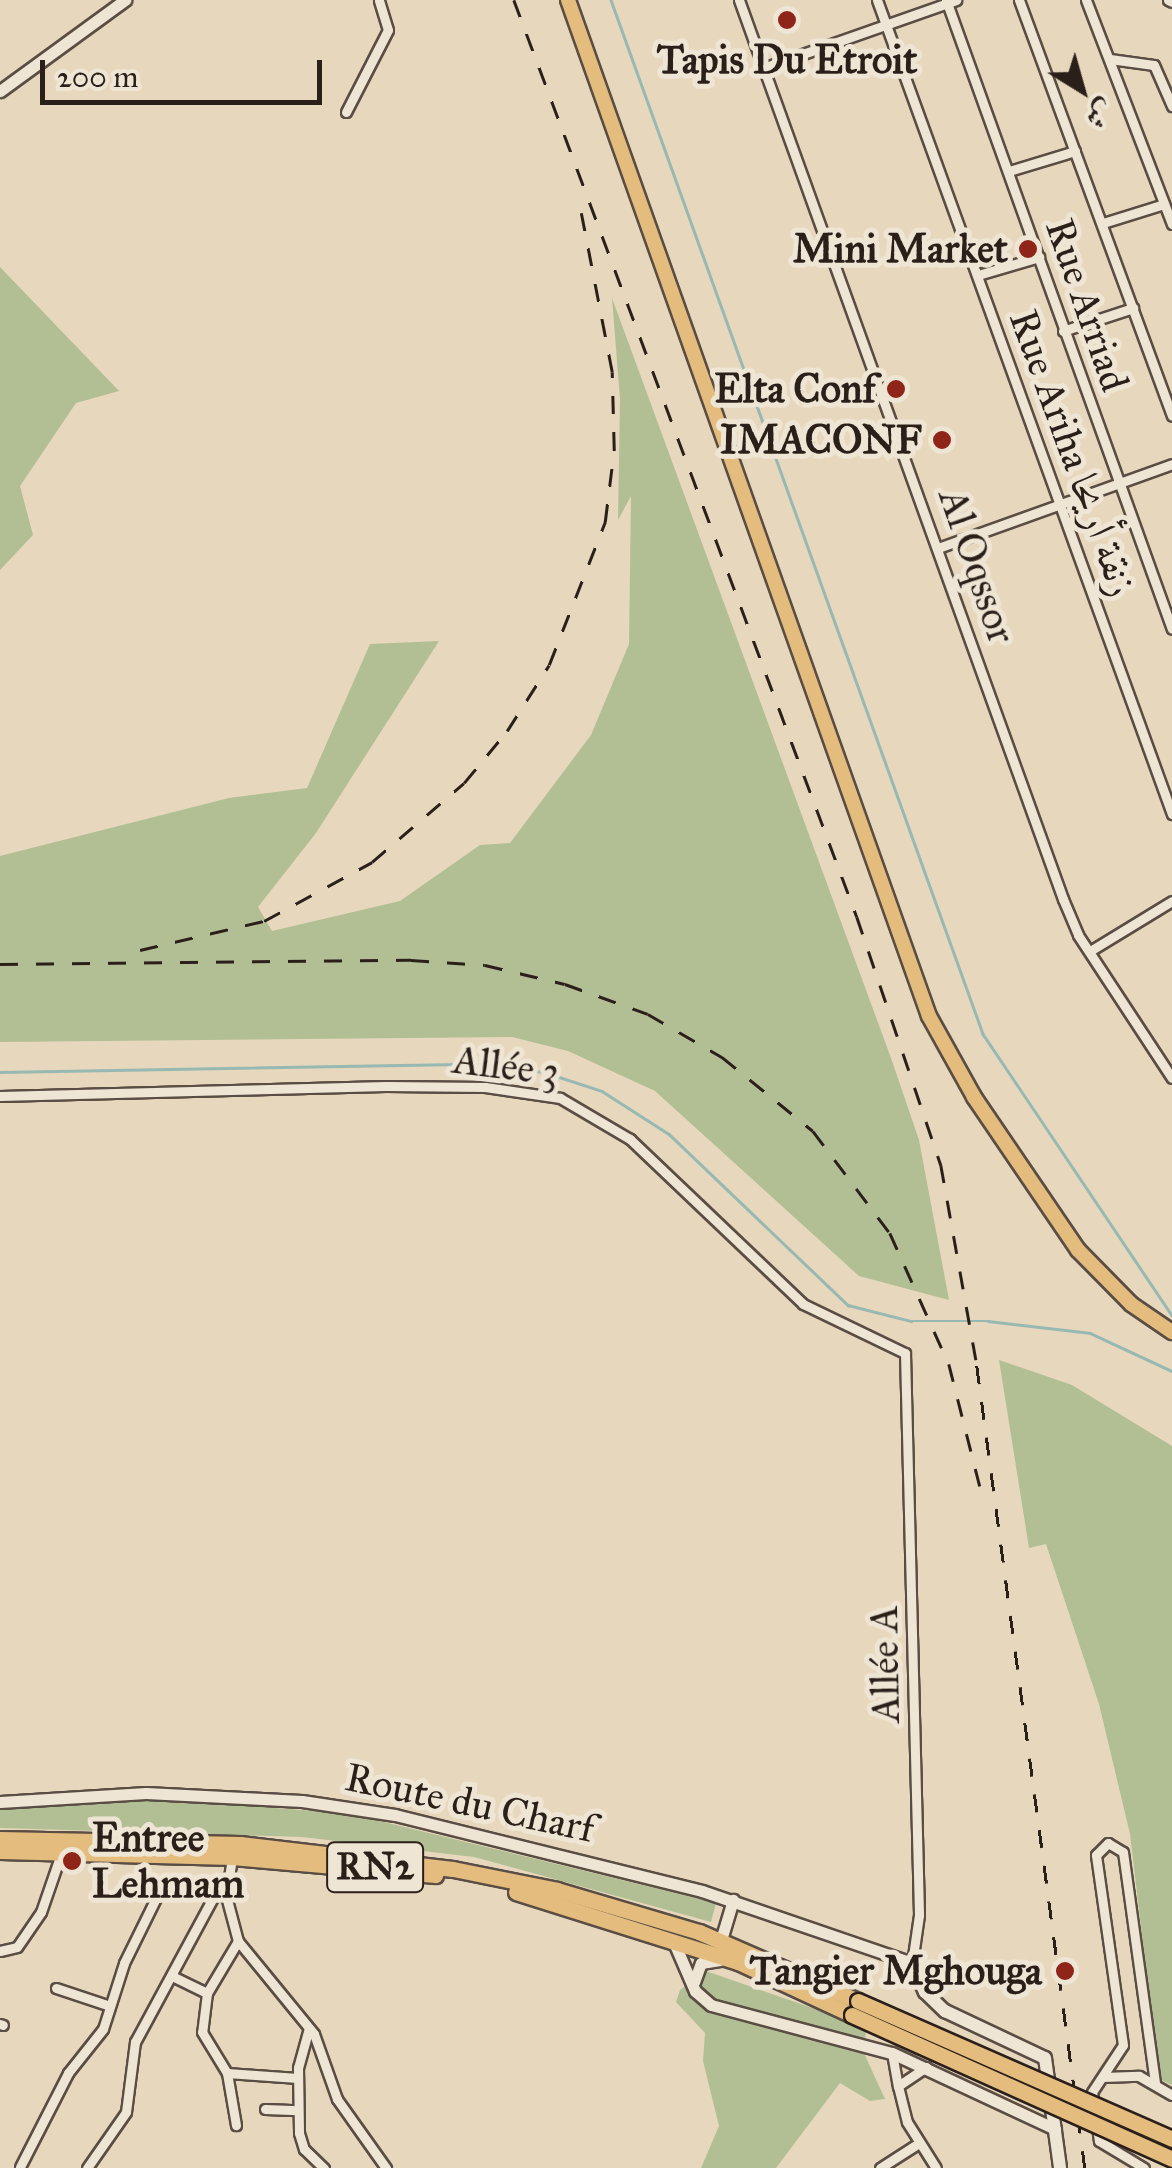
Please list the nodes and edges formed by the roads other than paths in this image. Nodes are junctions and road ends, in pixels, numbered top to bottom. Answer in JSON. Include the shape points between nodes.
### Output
{"nodes":[{"id":1,"x":125,"y":0,"type":"edge"},
{"id":2,"x":379,"y":0,"type":"edge"},
{"id":3,"x":568,"y":0,"type":"edge"},
{"id":4,"x":740,"y":0,"type":"edge"},
{"id":5,"x":877,"y":0,"type":"edge"},
{"id":6,"x":1019,"y":0,"type":"edge"},
{"id":7,"x":1086,"y":0,"type":"edge"},
{"id":8,"x":950,"y":1,"type":"edge"},
{"id":9,"x":886,"y":26,"type":"junction"},
{"id":10,"x":1110,"y":58,"type":"junction"},
{"id":11,"x":763,"y":68,"type":"junction"},
{"id":12,"x":0,"y":91,"type":"edge"},
{"id":13,"x":1172,"y":106,"type":"edge"},
{"id":14,"x":346,"y":112,"type":"dead end"},
{"id":15,"x":1074,"y":151,"type":"junction"},
{"id":16,"x":1010,"y":171,"type":"junction"},
{"id":17,"x":1164,"y":204,"type":"junction"},
{"id":18,"x":1103,"y":223,"type":"junction"},
{"id":19,"x":1172,"y":224,"type":"edge"},
{"id":20,"x":1038,"y":257,"type":"junction"},
{"id":21,"x":978,"y":275,"type":"junction"},
{"id":22,"x":1133,"y":308,"type":"junction"},
{"id":23,"x":1063,"y":331,"type":"junction"},
{"id":24,"x":1172,"y":416,"type":"edge"},
{"id":25,"x":1172,"y":464,"type":"edge"},
{"id":26,"x":1118,"y":482,"type":"junction"},
{"id":27,"x":1058,"y":503,"type":"junction"},
{"id":28,"x":938,"y":548,"type":"junction"},
{"id":29,"x":1172,"y":630,"type":"edge"},
{"id":30,"x":1172,"y":814,"type":"edge"},
{"id":31,"x":1172,"y":901,"type":"edge"},
{"id":32,"x":1090,"y":952,"type":"junction"},
{"id":33,"x":1172,"y":1078,"type":"edge"},
{"id":34,"x":0,"y":1096,"type":"edge"},
{"id":35,"x":1172,"y":1332,"type":"edge"},
{"id":36,"x":910,"y":1364,"type":"joint"},
{"id":37,"x":0,"y":1802,"type":"edge"},
{"id":38,"x":0,"y":1839,"type":"edge"},
{"id":39,"x":0,"y":1851,"type":"edge"},
{"id":40,"x":62,"y":1851,"type":"junction"},
{"id":41,"x":232,"y":1857,"type":"junction"},
{"id":42,"x":221,"y":1894,"type":"junction"},
{"id":43,"x":733,"y":1900,"type":"junction"},
{"id":44,"x":672,"y":1938,"type":"junction"},
{"id":45,"x":721,"y":1940,"type":"junction"},
{"id":46,"x":238,"y":1942,"type":"junction"},
{"id":47,"x":0,"y":1951,"type":"edge"},
{"id":48,"x":738,"y":1962,"type":"junction"},
{"id":49,"x":912,"y":1963,"type":"junction"},
{"id":50,"x":172,"y":1976,"type":"junction"},
{"id":51,"x":56,"y":1988,"type":"dead end"},
{"id":52,"x":694,"y":1991,"type":"junction"},
{"id":53,"x":206,"y":1993,"type":"junction"},
{"id":54,"x":110,"y":2006,"type":"junction"},
{"id":55,"x":855,"y":2008,"type":"junction"},
{"id":56,"x":309,"y":2028,"type":"junction"},
{"id":57,"x":1147,"y":2038,"type":"junction"},
{"id":58,"x":1123,"y":2045,"type":"junction"},
{"id":59,"x":892,"y":2054,"type":"junction"},
{"id":60,"x":926,"y":2068,"type":"junction"},
{"id":61,"x":227,"y":2073,"type":"junction"},
{"id":62,"x":1103,"y":2077,"type":"junction"},
{"id":63,"x":298,"y":2078,"type":"junction"},
{"id":64,"x":1154,"y":2084,"type":"junction"},
{"id":65,"x":898,"y":2086,"type":"junction"},
{"id":66,"x":1172,"y":2094,"type":"edge"},
{"id":67,"x":265,"y":2109,"type":"dead end"},
{"id":68,"x":298,"y":2110,"type":"junction"},
{"id":69,"x":236,"y":2125,"type":"dead end"},
{"id":70,"x":1055,"y":2130,"type":"junction"},
{"id":71,"x":1172,"y":2139,"type":"edge"},
{"id":72,"x":920,"y":2142,"type":"junction"},
{"id":73,"x":1172,"y":2159,"type":"edge"},
{"id":74,"x":20,"y":2167,"type":"edge"},
{"id":75,"x":87,"y":2168,"type":"edge"},
{"id":76,"x":324,"y":2168,"type":"edge"},
{"id":77,"x":386,"y":2168,"type":"edge"},
{"id":78,"x":880,"y":2168,"type":"edge"},
{"id":79,"x":936,"y":2168,"type":"edge"},
{"id":80,"x":1060,"y":2168,"type":"edge"},
{"id":81,"x":1144,"y":2168,"type":"edge"}],
"edges":[{"from":1,"to":12,"type":"street"},
{"from":2,"to":14,"type":"street","via":[[388,30]]},
{"from":3,"to":35,"type":"main road","via":[[930,1016],[1058,1221],[1130,1304]]},
{"from":4,"to":11,"type":"street","name":"Al Oqssor"},
{"from":5,"to":9,"type":"street","name":"Rue Ariha زنقة أريحا"},
{"from":6,"to":15,"type":"street"},
{"from":7,"to":10,"type":"street"},
{"from":8,"to":9,"type":"street"},
{"from":8,"to":16,"type":"street","name":"Rue Arriad"},
{"from":9,"to":11,"type":"street"},
{"from":9,"to":21,"type":"street","name":"Rue Ariha زنقة أريحا"},
{"from":10,"to":13,"type":"street","via":[[1154,65]]},
{"from":10,"to":17,"type":"street"},
{"from":11,"to":28,"type":"street","name":"Al Oqssor"},
{"from":15,"to":16,"type":"street"},
{"from":15,"to":18,"type":"street"},
{"from":16,"to":20,"type":"street","name":"Rue Arriad"},
{"from":17,"to":18,"type":"street"},
{"from":17,"to":19,"type":"street"},
{"from":18,"to":22,"type":"street"},
{"from":20,"to":21,"type":"street"},
{"from":20,"to":23,"type":"street","name":"Rue Arriad"},
{"from":21,"to":27,"type":"street","name":"Rue Ariha زنقة أريحا"},
{"from":22,"to":23,"type":"street"},
{"from":22,"to":24,"type":"street"},
{"from":23,"to":26,"type":"street","name":"Rue Arriad"},
{"from":25,"to":26,"type":"street"},
{"from":26,"to":27,"type":"street"},
{"from":26,"to":29,"type":"street","name":"Rue Arriad"},
{"from":27,"to":28,"type":"street"},
{"from":27,"to":30,"type":"street","name":"Rue Ariha زنقة أريحا"},
{"from":28,"to":32,"type":"street","name":"Al Oqssor","via":[[1063,899]]},
{"from":31,"to":32,"type":"street"},
{"from":32,"to":33,"type":"street","name":"Al Oqssor"},
{"from":34,"to":36,"type":"street","name":"Allée 3","via":[[406,1086],[499,1088],[560,1098],[630,1139],[802,1304],[894,1344]]},
{"from":36,"to":49,"type":"street","name":"Allée A","via":[[919,1915]]},
{"from":37,"to":43,"type":"street","name":"Route du Charf","via":[[146,1792],[348,1807]]},
{"from":38,"to":45,"type":"highway","number":"RN2","via":[[164,1840],[397,1858],[556,1890]]},
{"from":39,"to":40,"type":"highway","number":"RN2"},
{"from":40,"to":41,"type":"highway","number":"RN2"},
{"from":40,"to":47,"type":"street","via":[[41,1912],[17,1947]]},
{"from":41,"to":42,"type":"street"},
{"from":41,"to":44,"type":"highway","number":"RN2","via":[[460,1880],[575,1906]]},
{"from":42,"to":46,"type":"street"},
{"from":42,"to":50,"type":"street"},
{"from":42,"to":54,"type":"street","via":[[171,1885],[160,1892]]},
{"from":43,"to":45,"type":"street"},
{"from":43,"to":49,"type":"street","name":"Route du Charf"},
{"from":44,"to":48,"type":"highway","number":"RN2"},
{"from":44,"to":52,"type":"street"},
{"from":45,"to":55,"type":"highway","number":"RN2"},
{"from":46,"to":53,"type":"street"},
{"from":46,"to":56,"type":"street"},
{"from":48,"to":52,"type":"street","via":[[701,1962]]},
{"from":48,"to":55,"type":"highway","number":"RN2"},
{"from":49,"to":70,"type":"main road","via":[[925,1992],[945,2010],[1045,2058]]},
{"from":50,"to":53,"type":"street"},
{"from":50,"to":75,"type":"street","via":[[135,2042],[126,2112]]},
{"from":51,"to":54,"type":"street"},
{"from":52,"to":59,"type":"street","via":[[722,2010]]},
{"from":53,"to":61,"type":"street","via":[[202,2032]]},
{"from":54,"to":74,"type":"street","via":[[103,2029],[68,2073]]},
{"from":55,"to":71,"type":"highway","number":"RN2","bridge":true},
{"from":55,"to":73,"type":"highway","number":"RN2","bridge":true},
{"from":56,"to":63,"type":"street"},
{"from":56,"to":77,"type":"street","via":[[352,2127]]},
{"from":57,"to":58,"type":"street"},
{"from":57,"to":58,"type":"street","via":[[1123,1852],[1108,1843],[1096,1855]]},
{"from":57,"to":64,"type":"street"},
{"from":58,"to":62,"type":"street"},
{"from":59,"to":60,"type":"street"},
{"from":59,"to":65,"type":"street"},
{"from":60,"to":65,"type":"street"},
{"from":60,"to":70,"type":"street"},
{"from":61,"to":63,"type":"street"},
{"from":61,"to":69,"type":"street"},
{"from":62,"to":64,"type":"street","via":[[1128,2074]]},
{"from":62,"to":81,"type":"street","via":[[1092,2092],[1099,2142]]},
{"from":63,"to":68,"type":"street"},
{"from":64,"to":66,"type":"street"},
{"from":65,"to":72,"type":"street","via":[[906,2122]]},
{"from":67,"to":68,"type":"street"},
{"from":68,"to":76,"type":"street","via":[[300,2142]]},
{"from":70,"to":80,"type":"main road"},
{"from":72,"to":78,"type":"street"},
{"from":72,"to":79,"type":"street"}]}
